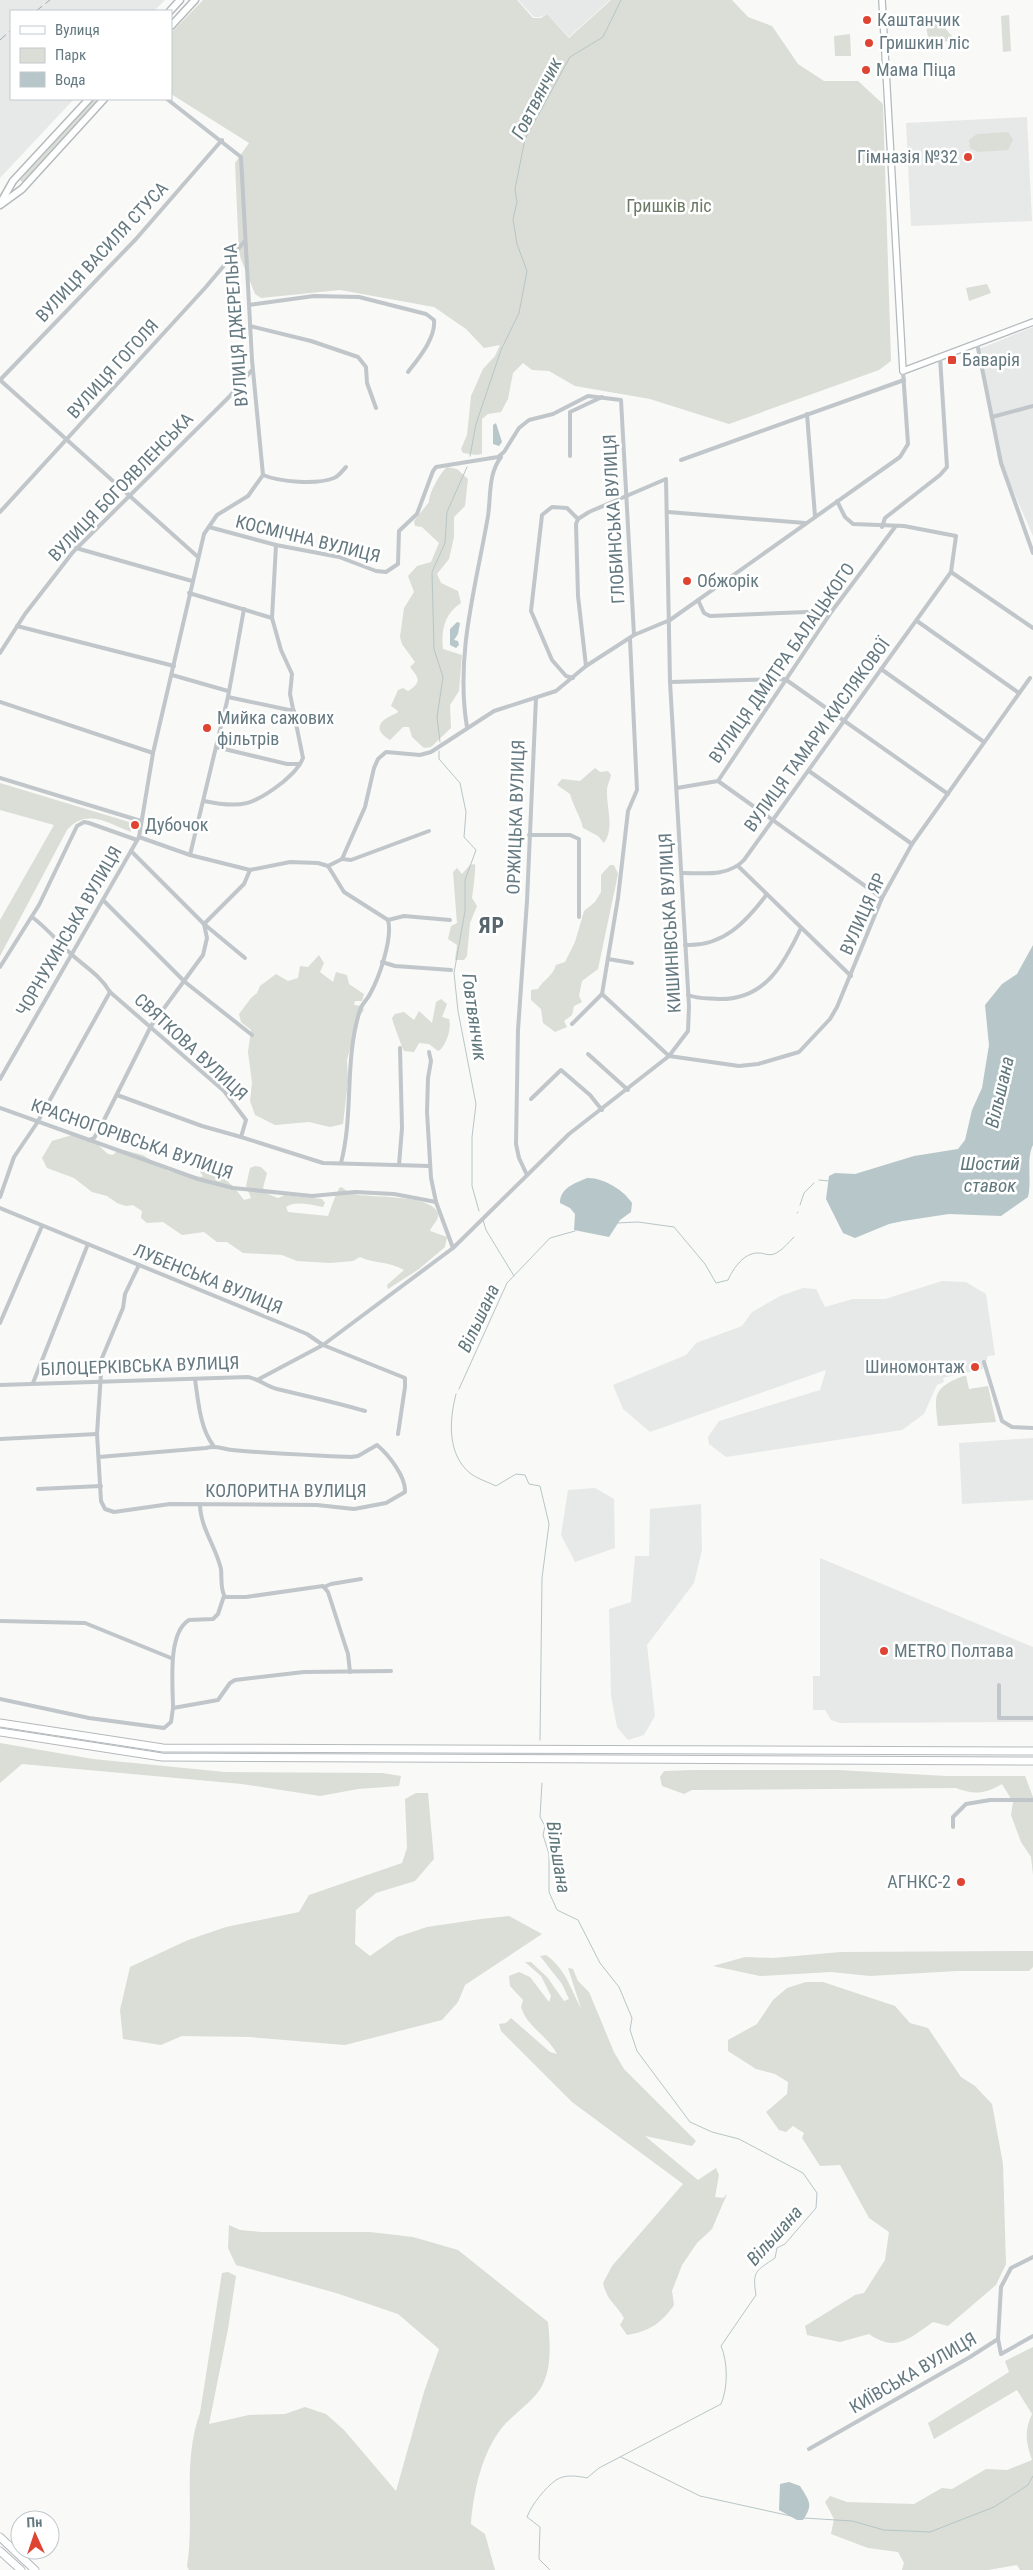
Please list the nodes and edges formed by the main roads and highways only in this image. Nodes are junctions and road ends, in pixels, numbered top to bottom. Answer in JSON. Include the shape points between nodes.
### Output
{"nodes":[{"id":1,"x":180,"y":0,"type":"edge"},
{"id":2,"x":195,"y":0,"type":"edge"},
{"id":3,"x":171,"y":10,"type":"edge"},
{"id":4,"x":172,"y":25,"type":"edge"},
{"id":5,"x":88,"y":100,"type":"edge"},
{"id":6,"x":103,"y":100,"type":"edge"},
{"id":7,"x":0,"y":204,"type":"edge"},
{"id":8,"x":0,"y":1723,"type":"edge"},
{"id":9,"x":0,"y":1732,"type":"edge"},
{"id":10,"x":1033,"y":1752,"type":"edge"},
{"id":11,"x":1033,"y":1761,"type":"edge"},
{"id":12,"x":0,"y":2537,"type":"edge"},
{"id":13,"x":0,"y":2551,"type":"edge"},
{"id":14,"x":21,"y":2570,"type":"edge"},
{"id":15,"x":35,"y":2570,"type":"edge"}],
"edges":[{"from":1,"to":3,"type":"main road"},
{"from":2,"to":4,"type":"main road"},
{"from":5,"to":7,"type":"main road","via":[[13,181]]},
{"from":6,"to":7,"type":"main road","via":[[22,189]]},
{"from":8,"to":10,"type":"highway","via":[[163,1748]]},
{"from":9,"to":11,"type":"highway","via":[[162,1757]]},
{"from":12,"to":15,"type":"highway"},
{"from":13,"to":14,"type":"highway"}]}
